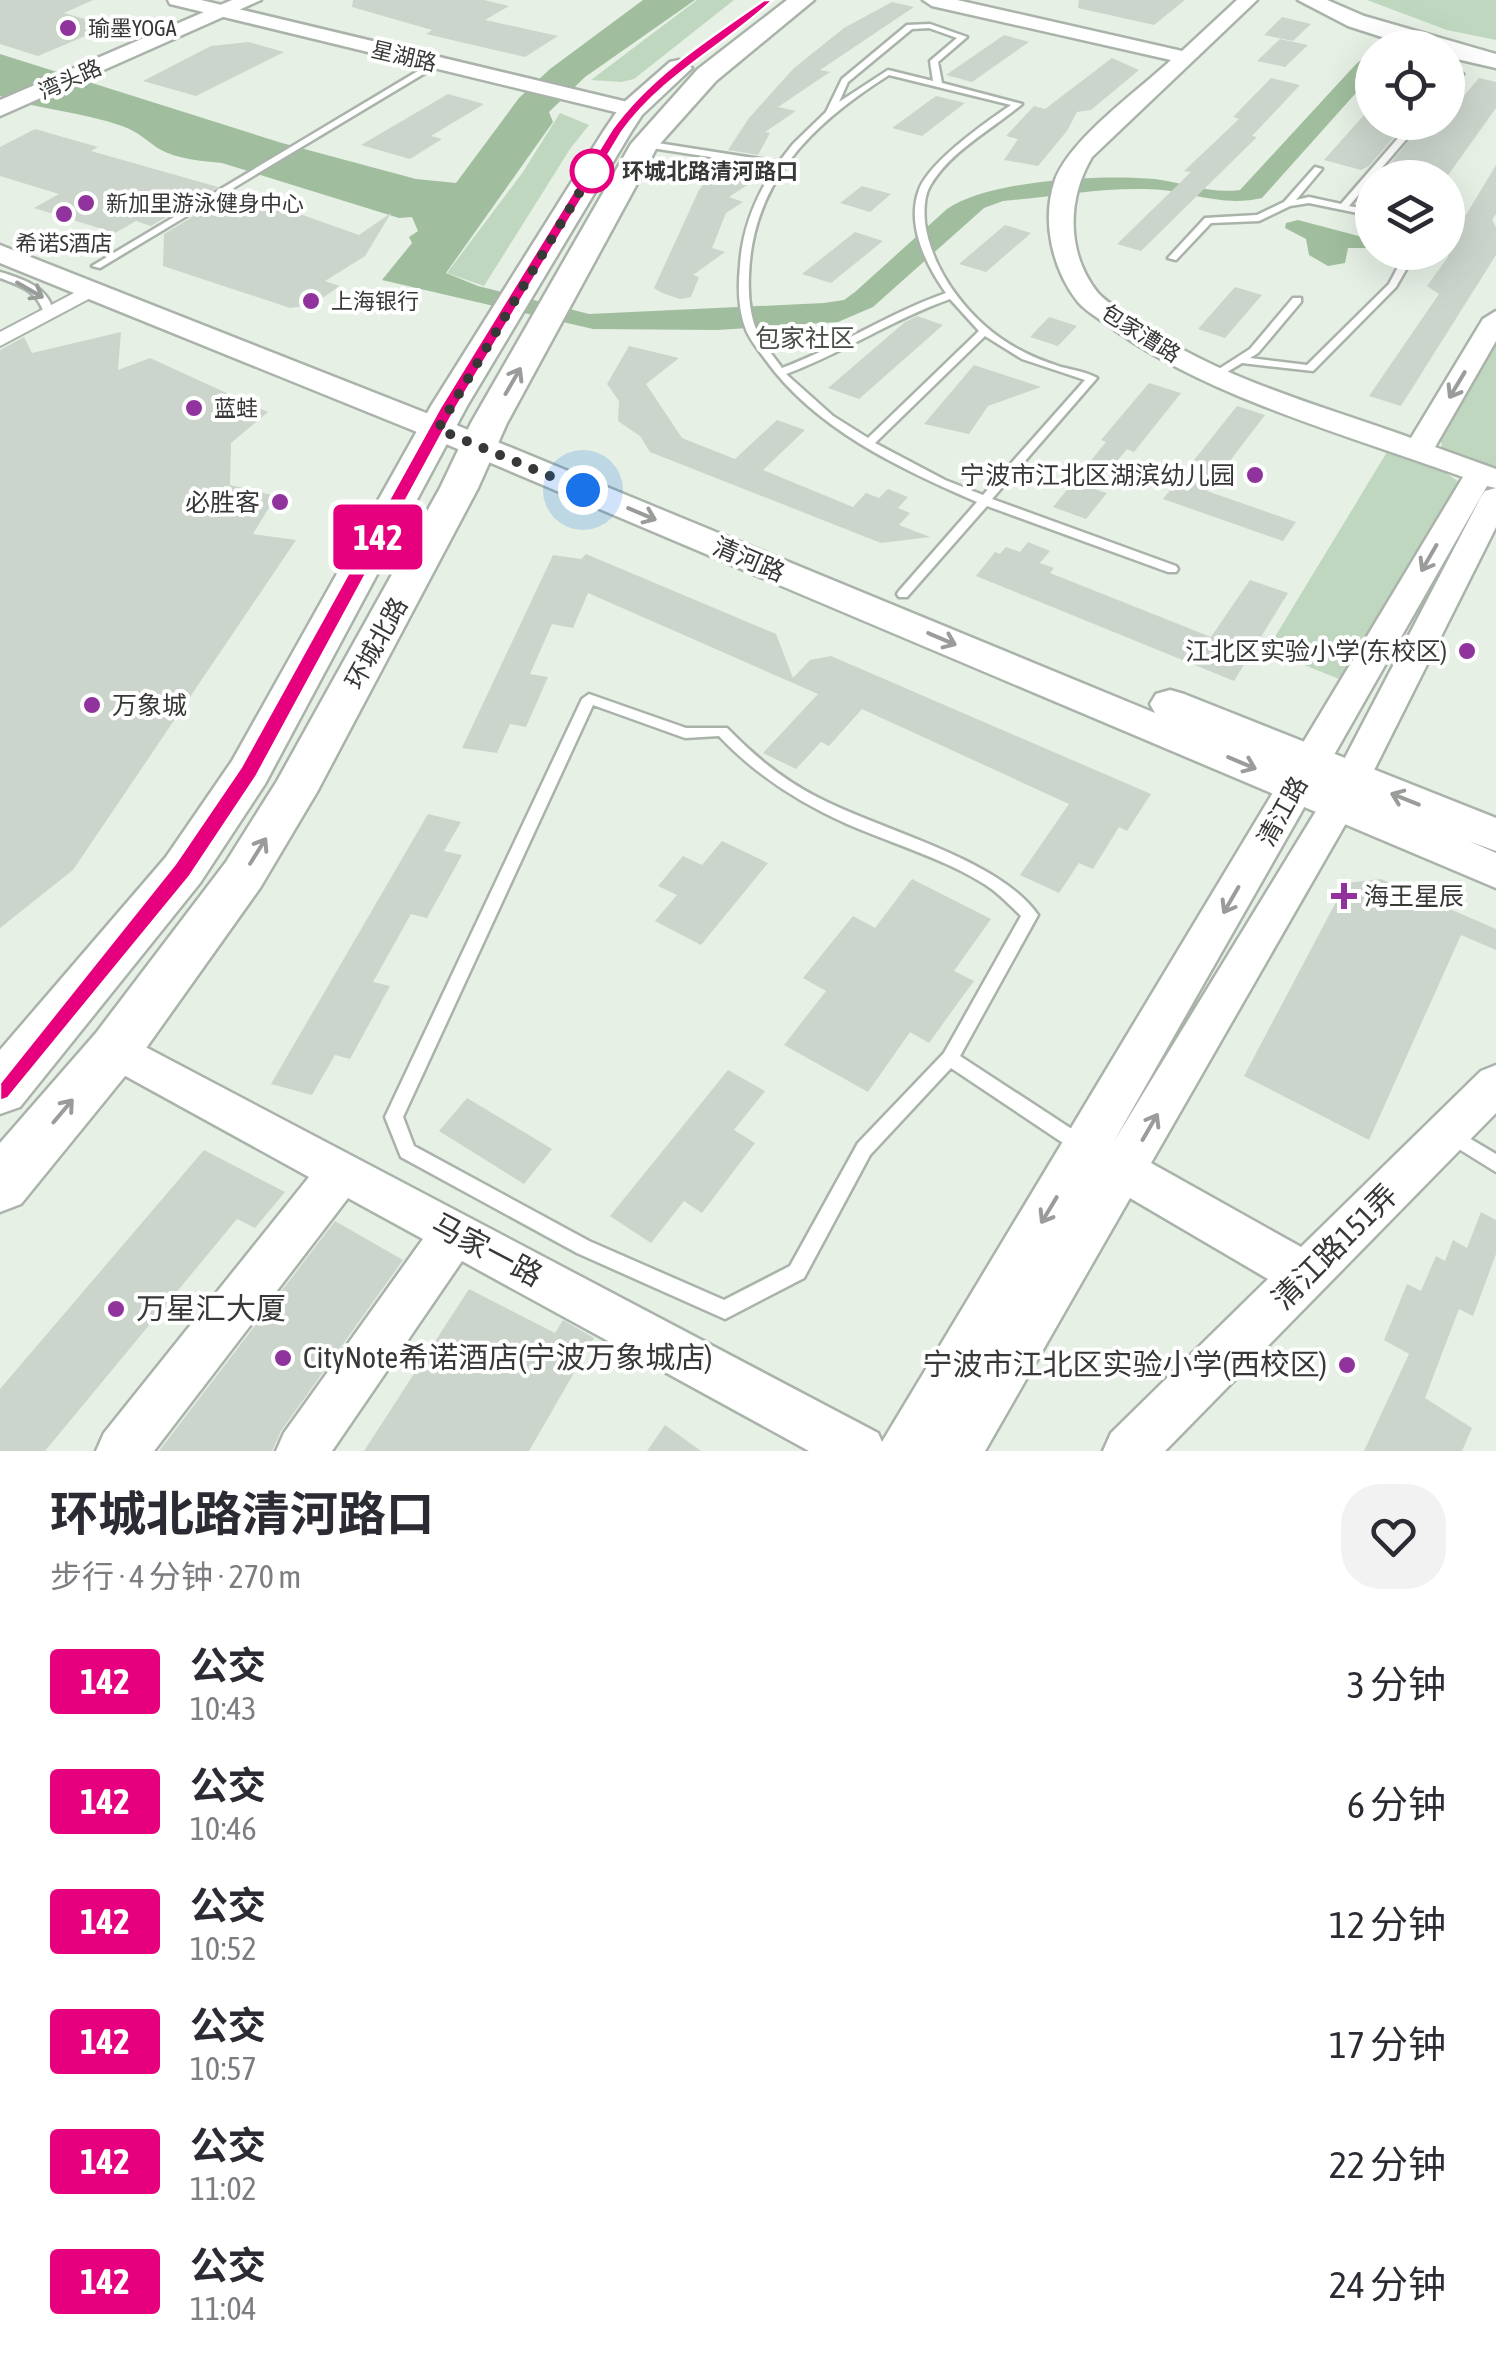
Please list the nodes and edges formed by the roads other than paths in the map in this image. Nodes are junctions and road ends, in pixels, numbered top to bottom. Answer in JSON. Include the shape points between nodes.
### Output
{"nodes":[{"id":1,"x":177,"y":0,"type":"edge"},
{"id":2,"x":768,"y":0,"type":"edge"},
{"id":3,"x":802,"y":0,"type":"edge"},
{"id":4,"x":932,"y":0,"type":"edge"},
{"id":5,"x":1248,"y":0,"type":"edge"},
{"id":6,"x":1316,"y":2,"type":"edge"},
{"id":7,"x":226,"y":4,"type":"edge"},
{"id":8,"x":1391,"y":30,"type":"edge"},
{"id":9,"x":1465,"y":54,"type":"edge"},
{"id":10,"x":1186,"y":58,"type":"junction"},
{"id":11,"x":1496,"y":61,"type":"edge"},
{"id":12,"x":436,"y":64,"type":"junction"},
{"id":13,"x":938,"y":84,"type":"junction"},
{"id":14,"x":4,"y":103,"type":"edge"},
{"id":15,"x":828,"y":115,"type":"junction"},
{"id":16,"x":639,"y":119,"type":"junction"},
{"id":17,"x":1401,"y":140,"type":"edge"},
{"id":18,"x":782,"y":164,"type":"junction"},
{"id":19,"x":1318,"y":168,"type":"dead end"},
{"id":20,"x":1287,"y":204,"type":"junction"},
{"id":21,"x":1343,"y":207,"type":"junction"},
{"id":22,"x":1355,"y":210,"type":"edge"},
{"id":23,"x":0,"y":227,"type":"edge"},
{"id":24,"x":0,"y":253,"type":"edge"},
{"id":25,"x":1173,"y":258,"type":"dead end"},
{"id":26,"x":1401,"y":270,"type":"edge"},
{"id":27,"x":0,"y":275,"type":"edge"},
{"id":28,"x":94,"y":278,"type":"junction"},
{"id":29,"x":953,"y":294,"type":"junction"},
{"id":30,"x":1297,"y":300,"type":"dead end"},
{"id":31,"x":50,"y":313,"type":"junction"},
{"id":32,"x":1496,"y":319,"type":"edge"},
{"id":33,"x":985,"y":331,"type":"junction"},
{"id":34,"x":0,"y":340,"type":"edge"},
{"id":35,"x":1242,"y":360,"type":"junction"},
{"id":36,"x":778,"y":373,"type":"junction"},
{"id":37,"x":1213,"y":376,"type":"junction"},
{"id":38,"x":443,"y":418,"type":"junction"},
{"id":39,"x":483,"y":434,"type":"junction"},
{"id":40,"x":869,"y":443,"type":"junction"},
{"id":41,"x":1418,"y":452,"type":"junction"},
{"id":42,"x":1490,"y":484,"type":"edge"},
{"id":43,"x":984,"y":500,"type":"junction"},
{"id":44,"x":1172,"y":569,"type":"dead end"},
{"id":45,"x":902,"y":594,"type":"junction"},
{"id":46,"x":1304,"y":774,"type":"junction"},
{"id":47,"x":1345,"y":791,"type":"junction"},
{"id":48,"x":1496,"y":835,"type":"edge"},
{"id":49,"x":1496,"y":871,"type":"edge"},
{"id":50,"x":115,"y":1048,"type":"junction"},
{"id":51,"x":950,"y":1058,"type":"junction"},
{"id":52,"x":1496,"y":1084,"type":"edge"},
{"id":53,"x":0,"y":1090,"type":"edge"},
{"id":54,"x":1448,"y":1133,"type":"junction"},
{"id":55,"x":1086,"y":1148,"type":"junction"},
{"id":56,"x":1496,"y":1164,"type":"edge"},
{"id":57,"x":341,"y":1171,"type":"junction"},
{"id":58,"x":1124,"y":1172,"type":"junction"},
{"id":59,"x":0,"y":1186,"type":"edge"},
{"id":60,"x":455,"y":1232,"type":"junction"},
{"id":61,"x":1308,"y":1276,"type":"junction"},
{"id":62,"x":122,"y":1451,"type":"edge"},
{"id":63,"x":302,"y":1451,"type":"edge"},
{"id":64,"x":860,"y":1451,"type":"edge"},
{"id":65,"x":904,"y":1451,"type":"edge"},
{"id":66,"x":956,"y":1451,"type":"edge"},
{"id":67,"x":1129,"y":1451,"type":"edge"}],
"edges":[{"from":1,"to":7,"type":"street","name":"星湖路"},
{"from":2,"to":16,"type":"main road","name":"环城北路","via":[[720,34]]},
{"from":3,"to":16,"type":"main road","name":"环城北路"},
{"from":4,"to":10,"type":"street"},
{"from":5,"to":10,"type":"street","name":"包家漕路"},
{"from":6,"to":8,"type":"main road"},
{"from":7,"to":12,"type":"street","name":"星湖路"},
{"from":7,"to":14,"type":"main road","name":"湾头路"},
{"from":7,"to":16,"type":"street","name":"星湖路"},
{"from":9,"to":11,"type":"main road"},
{"from":10,"to":37,"type":"street","name":"包家漕路","via":[[1084,154],[1066,179],[1060,227],[1089,299]]},
{"from":12,"to":16,"type":"street","name":"星湖路"},
{"from":12,"to":28,"type":"lane","via":[[249,175]]},
{"from":13,"to":15,"type":"lane","via":[[888,72]]},
{"from":13,"to":15,"type":"lane","via":[[934,60],[963,37],[910,27],[845,81]]},
{"from":13,"to":29,"type":"lane","via":[[1018,104],[934,173],[922,191],[928,260]]},
{"from":15,"to":18,"type":"lane"},
{"from":16,"to":18,"type":"lane"},
{"from":16,"to":38,"type":"main road","name":"环城北路"},
{"from":39,"to":16,"type":"main road","name":"环城北路","one_way":true},
{"from":17,"to":21,"type":"lane"},
{"from":18,"to":36,"type":"lane","via":[[746,240],[743,277],[754,336]]},
{"from":19,"to":20,"type":"lane"},
{"from":20,"to":21,"type":"lane","via":[[1309,200]]},
{"from":20,"to":25,"type":"lane","via":[[1260,218],[1208,220]]},
{"from":21,"to":22,"type":"lane"},
{"from":23,"to":28,"type":"main road","name":"清河路"},
{"from":24,"to":28,"type":"main road","name":"清河路"},
{"from":26,"to":35,"type":"lane","via":[[1309,369]]},
{"from":27,"to":31,"type":"lane","one_way":true,"via":[[36,290]]},
{"from":28,"to":31,"type":"street"},
{"from":28,"to":38,"type":"main road","name":"清河路"},
{"from":29,"to":33,"type":"lane"},
{"from":29,"to":36,"type":"lane"},
{"from":30,"to":35,"type":"lane"},
{"from":31,"to":34,"type":"street"},
{"from":32,"to":41,"type":"street","one_way":true},
{"from":33,"to":40,"type":"lane"},
{"from":33,"to":43,"type":"lane","via":[[1047,367],[1092,378]]},
{"from":35,"to":37,"type":"lane"},
{"from":36,"to":40,"type":"lane"},
{"from":37,"to":41,"type":"street","name":"包家漕路"},
{"from":38,"to":39,"type":"main road","name":"清河路"},
{"from":38,"to":53,"type":"main road","name":"环城北路","via":[[249,772],[182,870]]},
{"from":39,"to":45,"type":"main road","name":"清河路"},
{"from":39,"to":46,"type":"main road","name":"清河路","one_way":true},
{"from":50,"to":39,"type":"main road","name":"环城北路","one_way":true,"via":[[243,875],[294,792]]},
{"from":40,"to":43,"type":"lane","via":[[921,475]]},
{"from":41,"to":42,"type":"street","name":"包家漕路"},
{"from":42,"to":46,"type":"street","name":"清江路","one_way":true},
{"from":42,"to":47,"type":"street","name":"清江路"},
{"from":43,"to":44,"type":"lane"},
{"from":43,"to":45,"type":"lane"},
{"from":45,"to":46,"type":"main road","name":"清河路"},
{"from":46,"to":47,"type":"main road","name":"清河路"},
{"from":46,"to":55,"type":"street","name":"清江路","one_way":true},
{"from":48,"to":47,"type":"main road","name":"清河路","one_way":true},
{"from":47,"to":49,"type":"main road","name":"清河路"},
{"from":58,"to":47,"type":"street","name":"清江路","one_way":true},
{"from":50,"to":57,"type":"street","name":"马家一路"},
{"from":59,"to":50,"type":"main road","name":"环城北路","one_way":true},
{"from":51,"to":51,"type":"lane","via":[[864,1149],[797,1272],[725,1310],[582,1247],[406,1151],[394,1117],[589,699],[685,733],[722,731],[775,781],[993,881],[1030,914]]},
{"from":51,"to":55,"type":"lane"},
{"from":52,"to":54,"type":"street","name":"清江路151弄"},
{"from":54,"to":56,"type":"lane"},
{"from":54,"to":61,"type":"street","name":"清江路151弄"},
{"from":55,"to":58,"type":"street"},
{"from":55,"to":65,"type":"street","name":"清江路","one_way":true},
{"from":57,"to":60,"type":"street","name":"马家一路"},
{"from":57,"to":62,"type":"street"},
{"from":58,"to":61,"type":"street"},
{"from":58,"to":66,"type":"street","name":"清江路"},
{"from":60,"to":63,"type":"street"},
{"from":60,"to":64,"type":"street","name":"马家一路"},
{"from":61,"to":67,"type":"street","name":"清江路151弄"}]}
